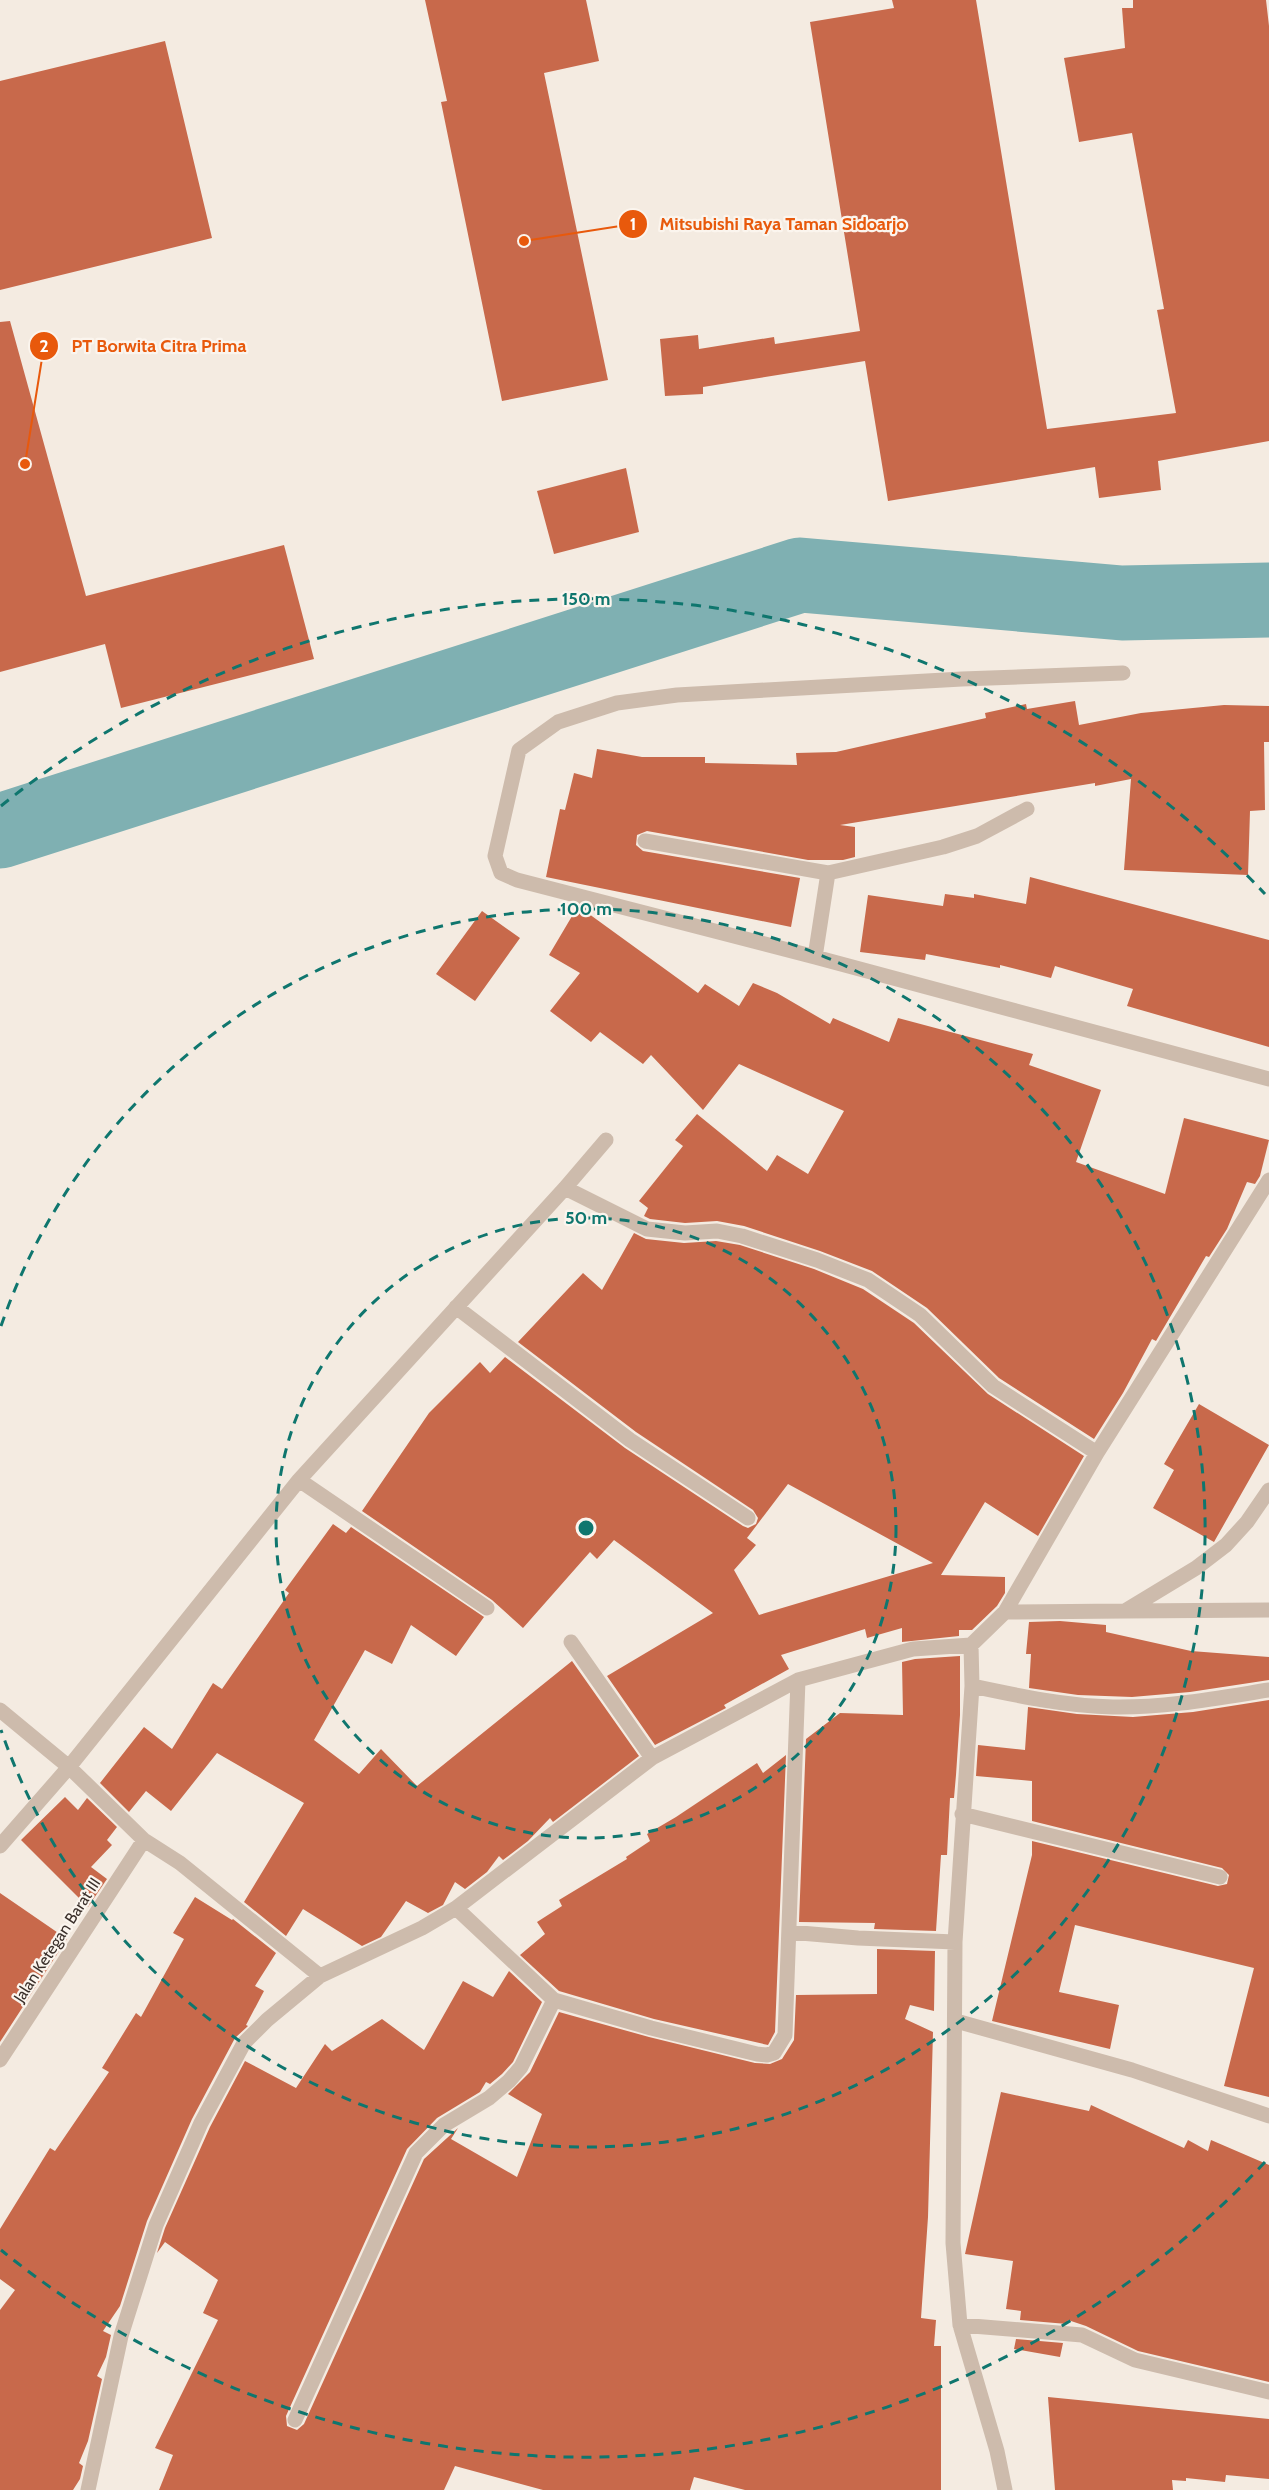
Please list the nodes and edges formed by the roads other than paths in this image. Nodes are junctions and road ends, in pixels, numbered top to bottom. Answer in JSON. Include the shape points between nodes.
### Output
{"nodes":[{"id":1,"x":1122,"y":673,"type":"dead end"},
{"id":2,"x":1028,"y":809,"type":"dead end"},
{"id":3,"x":645,"y":841,"type":"dead end"},
{"id":4,"x":828,"y":873,"type":"junction"},
{"id":5,"x":816,"y":957,"type":"junction"},
{"id":6,"x":1269,"y":1079,"type":"edge"},
{"id":7,"x":606,"y":1140,"type":"dead end"},
{"id":8,"x":1269,"y":1180,"type":"edge"},
{"id":9,"x":565,"y":1188,"type":"junction"},
{"id":10,"x":456,"y":1307,"type":"junction"},
{"id":11,"x":1096,"y":1453,"type":"junction"},
{"id":12,"x":299,"y":1480,"type":"junction"},
{"id":13,"x":1269,"y":1490,"type":"edge"},
{"id":14,"x":748,"y":1518,"type":"dead end"},
{"id":15,"x":487,"y":1608,"type":"dead end"},
{"id":16,"x":1269,"y":1610,"type":"edge"},
{"id":17,"x":1125,"y":1611,"type":"junction"},
{"id":18,"x":1005,"y":1612,"type":"junction"},
{"id":19,"x":571,"y":1642,"type":"dead end"},
{"id":20,"x":971,"y":1645,"type":"junction"},
{"id":21,"x":798,"y":1680,"type":"junction"},
{"id":22,"x":972,"y":1686,"type":"junction"},
{"id":23,"x":1269,"y":1690,"type":"edge"},
{"id":24,"x":0,"y":1710,"type":"edge"},
{"id":25,"x":652,"y":1758,"type":"junction"},
{"id":26,"x":69,"y":1767,"type":"junction"},
{"id":27,"x":963,"y":1814,"type":"junction"},
{"id":28,"x":148,"y":1842,"type":"junction"},
{"id":29,"x":0,"y":1846,"type":"edge"},
{"id":30,"x":1220,"y":1877,"type":"dead end"},
{"id":31,"x":456,"y":1908,"type":"junction"},
{"id":32,"x":789,"y":1932,"type":"junction"},
{"id":33,"x":955,"y":1942,"type":"junction"},
{"id":34,"x":320,"y":1976,"type":"junction"},
{"id":35,"x":554,"y":2000,"type":"junction"},
{"id":36,"x":956,"y":2021,"type":"junction"},
{"id":37,"x":0,"y":2060,"type":"edge"},
{"id":38,"x":1269,"y":2116,"type":"edge"},
{"id":39,"x":960,"y":2325,"type":"junction"},
{"id":40,"x":1269,"y":2392,"type":"edge"},
{"id":41,"x":295,"y":2420,"type":"dead end"},
{"id":42,"x":90,"y":2489,"type":"edge"},
{"id":43,"x":1005,"y":2490,"type":"edge"}],
"edges":[{"from":1,"to":5,"type":"street","via":[[677,695],[617,703],[558,722],[519,750],[495,856],[501,873]]},
{"from":2,"to":4,"type":"street","via":[[977,836],[943,847]]},
{"from":3,"to":4,"type":"street"},
{"from":4,"to":5,"type":"street"},
{"from":5,"to":6,"type":"street"},
{"from":7,"to":9,"type":"street"},
{"from":8,"to":11,"type":"street"},
{"from":9,"to":10,"type":"street"},
{"from":9,"to":11,"type":"street","via":[[647,1229],[742,1236],[868,1280],[920,1315],[993,1386]]},
{"from":10,"to":12,"type":"street"},
{"from":10,"to":14,"type":"street","via":[[630,1440]]},
{"from":11,"to":18,"type":"street"},
{"from":12,"to":15,"type":"street"},
{"from":12,"to":26,"type":"street"},
{"from":13,"to":17,"type":"street","via":[[1226,1545]]},
{"from":16,"to":17,"type":"street"},
{"from":17,"to":18,"type":"street"},
{"from":18,"to":20,"type":"street"},
{"from":19,"to":25,"type":"street"},
{"from":20,"to":21,"type":"street","via":[[913,1648]]},
{"from":20,"to":22,"type":"street"},
{"from":21,"to":25,"type":"street"},
{"from":21,"to":32,"type":"street"},
{"from":22,"to":23,"type":"street","via":[[1042,1701],[1114,1707],[1173,1704]]},
{"from":22,"to":27,"type":"street"},
{"from":24,"to":26,"type":"street"},
{"from":25,"to":31,"type":"street"},
{"from":26,"to":28,"type":"street"},
{"from":26,"to":29,"type":"street"},
{"from":27,"to":30,"type":"street"},
{"from":27,"to":33,"type":"street"},
{"from":28,"to":34,"type":"street","via":[[180,1863]]},
{"from":28,"to":37,"type":"street","name":"Jalan Ketegan Barat III"},
{"from":31,"to":34,"type":"street"},
{"from":31,"to":35,"type":"street"},
{"from":32,"to":33,"type":"street"},
{"from":32,"to":35,"type":"street","via":[[785,2035],[774,2053],[767,2055],[651,2028]]},
{"from":33,"to":36,"type":"street"},
{"from":34,"to":42,"type":"street","via":[[244,2043],[201,2123],[156,2225],[121,2336]]},
{"from":35,"to":41,"type":"street","via":[[521,2067],[509,2081],[444,2125],[416,2153]]},
{"from":36,"to":38,"type":"street","via":[[1132,2070]]},
{"from":36,"to":39,"type":"street","via":[[953,2243]]},
{"from":39,"to":40,"type":"street","via":[[1082,2335],[1136,2360]]},
{"from":39,"to":43,"type":"street"}]}
